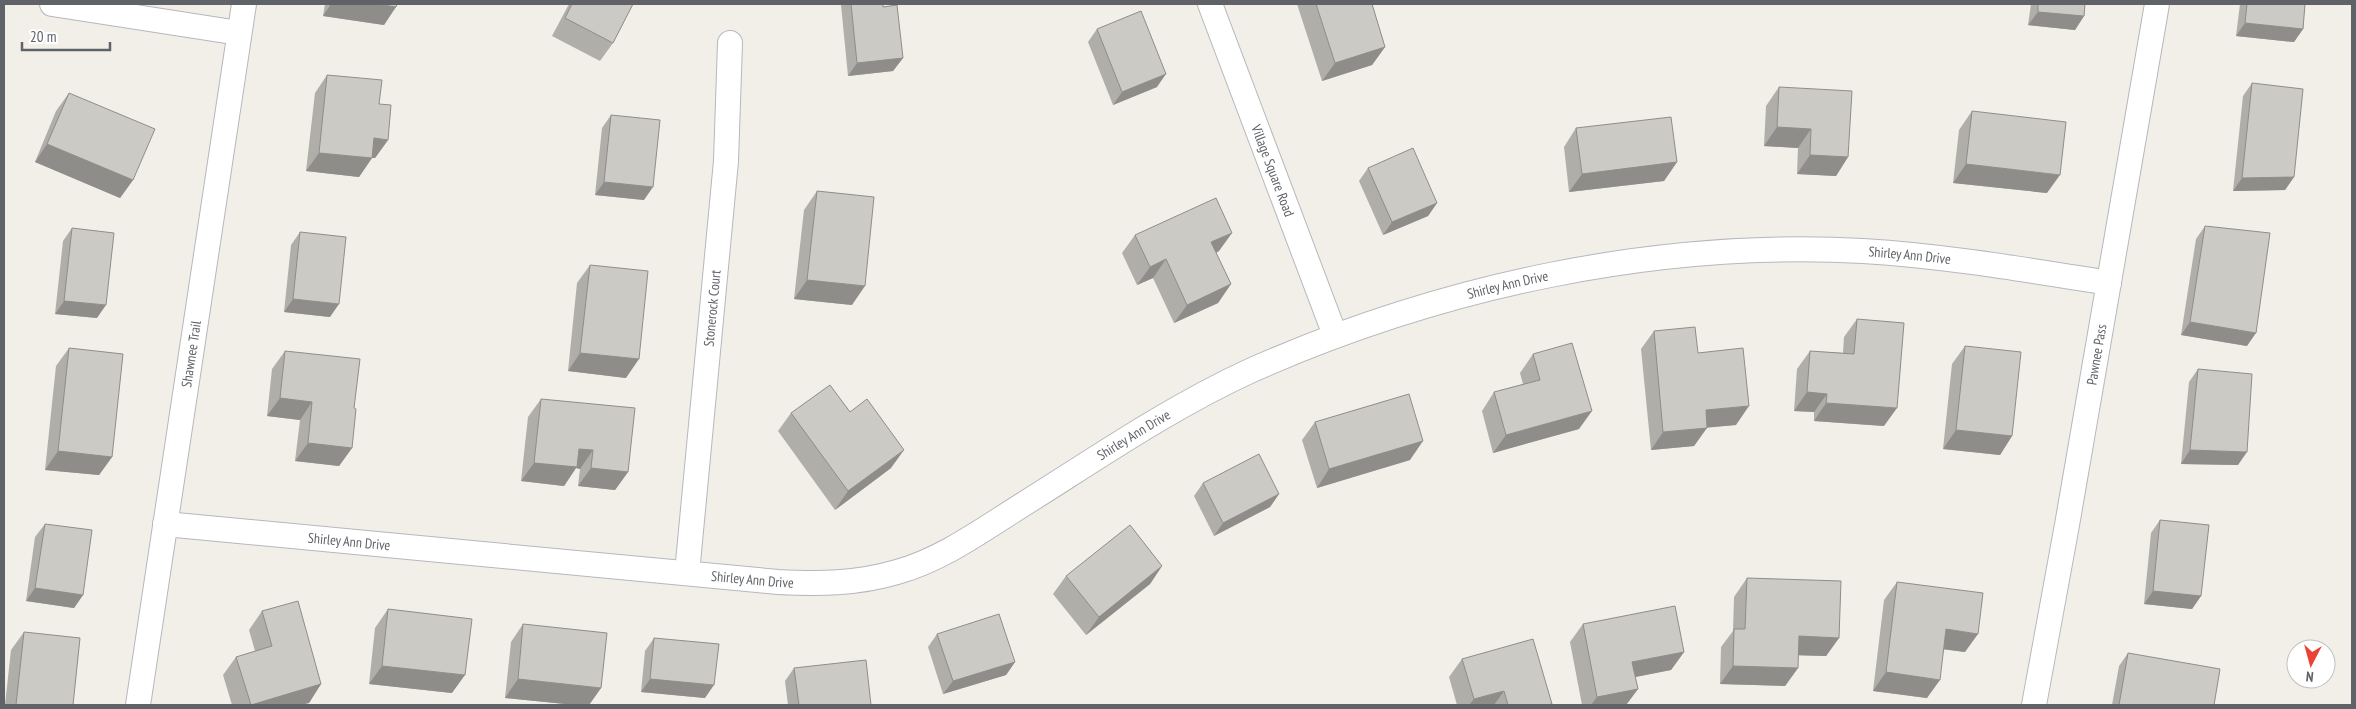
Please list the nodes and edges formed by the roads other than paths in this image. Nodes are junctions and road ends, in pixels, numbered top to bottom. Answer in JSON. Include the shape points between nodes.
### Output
{"nodes":[{"id":1,"x":52,"y":4,"type":"edge"},
{"id":2,"x":244,"y":4,"type":"edge"},
{"id":3,"x":1210,"y":4,"type":"edge"},
{"id":4,"x":2157,"y":4,"type":"edge"},
{"id":5,"x":239,"y":33,"type":"junction"},
{"id":6,"x":730,"y":43,"type":"dead end"},
{"id":7,"x":2108,"y":282,"type":"junction"},
{"id":8,"x":1335,"y":335,"type":"junction"},
{"id":9,"x":165,"y":524,"type":"junction"},
{"id":10,"x":686,"y":573,"type":"junction"},
{"id":11,"x":138,"y":705,"type":"edge"},
{"id":12,"x":2034,"y":705,"type":"edge"}],
"edges":[{"from":1,"to":5,"type":"street"},
{"from":2,"to":5,"type":"street","name":"Shawnee Trail"},
{"from":3,"to":8,"type":"street","name":"Village Square Road"},
{"from":4,"to":7,"type":"street","name":"Pawnee Pass"},
{"from":5,"to":9,"type":"street","name":"Shawnee Trail"},
{"from":6,"to":10,"type":"street","name":"Stonerock Court","via":[[726,161]]},
{"from":7,"to":8,"type":"street","name":"Shirley Ann Drive","via":[[1998,265],[1864,251],[1787,250],[1686,255],[1592,267],[1497,287]]},
{"from":7,"to":12,"type":"street","name":"Pawnee Pass"},
{"from":8,"to":10,"type":"street","name":"Shirley Ann Drive","via":[[1249,372],[1149,425],[949,551],[899,572],[859,581],[819,584]]},
{"from":9,"to":10,"type":"street","name":"Shirley Ann Drive"},
{"from":9,"to":11,"type":"street","name":"Shawnee Trail"}]}
